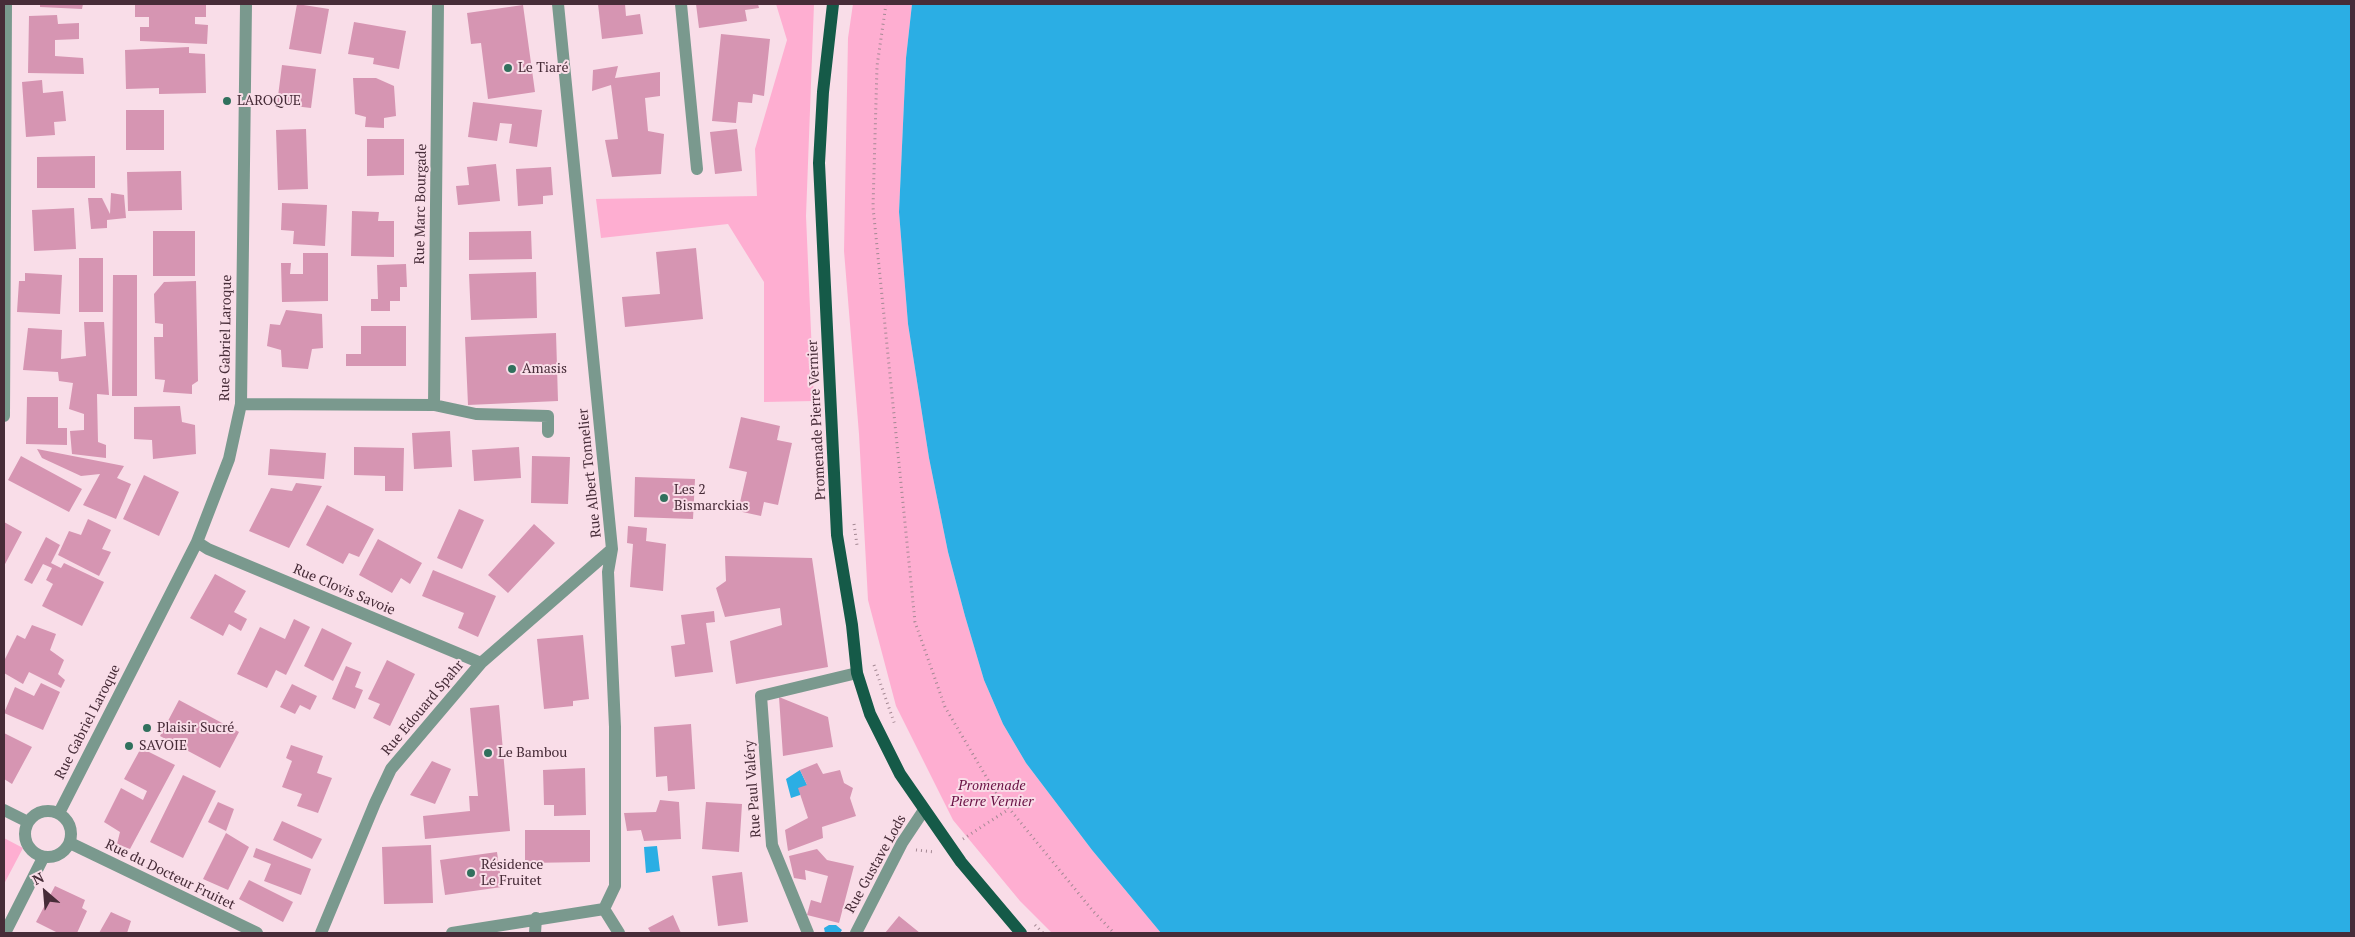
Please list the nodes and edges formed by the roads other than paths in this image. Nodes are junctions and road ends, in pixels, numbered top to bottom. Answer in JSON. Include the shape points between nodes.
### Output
{"nodes":[{"id":1,"x":6,"y":4,"type":"edge"},
{"id":2,"x":246,"y":4,"type":"edge"},
{"id":3,"x":438,"y":4,"type":"edge"},
{"id":4,"x":558,"y":4,"type":"edge"},
{"id":5,"x":681,"y":4,"type":"edge"},
{"id":6,"x":833,"y":4,"type":"edge"},
{"id":7,"x":698,"y":169,"type":"dead end"},
{"id":8,"x":5,"y":321,"type":"edge"},
{"id":9,"x":241,"y":404,"type":"junction"},
{"id":10,"x":434,"y":405,"type":"junction"},
{"id":11,"x":4,"y":416,"type":"edge"},
{"id":12,"x":548,"y":432,"type":"dead end"},
{"id":13,"x":197,"y":542,"type":"junction"},
{"id":14,"x":612,"y":549,"type":"junction"},
{"id":15,"x":481,"y":663,"type":"junction"},
{"id":16,"x":857,"y":673,"type":"junction"},
{"id":17,"x":4,"y":810,"type":"edge"},
{"id":18,"x":924,"y":810,"type":"junction"},
{"id":19,"x":59,"y":813,"type":"junction"},
{"id":20,"x":28,"y":822,"type":"junction"},
{"id":21,"x":70,"y":843,"type":"junction"},
{"id":22,"x":43,"y":858,"type":"junction"},
{"id":23,"x":604,"y":909,"type":"junction"},
{"id":24,"x":536,"y":918,"type":"junction"},
{"id":25,"x":5,"y":933,"type":"edge"},
{"id":26,"x":257,"y":933,"type":"edge"},
{"id":27,"x":320,"y":933,"type":"edge"},
{"id":28,"x":452,"y":933,"type":"edge"},
{"id":29,"x":535,"y":933,"type":"edge"},
{"id":30,"x":619,"y":933,"type":"edge"},
{"id":31,"x":808,"y":933,"type":"edge"},
{"id":32,"x":856,"y":933,"type":"edge"},
{"id":33,"x":1021,"y":933,"type":"edge"}],
"edges":[{"from":1,"to":8,"type":"street"},
{"from":2,"to":9,"type":"street","name":"Rue Gabriel Laroque"},
{"from":3,"to":10,"type":"street","name":"Rue Marc Bourgade"},
{"from":4,"to":14,"type":"street","name":"Rue Albert Tonnelier"},
{"from":5,"to":7,"type":"street"},
{"from":6,"to":16,"type":"main road","name":"Promenade Pierre Vernier","via":[[819,162],[837,535]]},
{"from":8,"to":11,"type":"street"},
{"from":9,"to":10,"type":"street"},
{"from":9,"to":13,"type":"street","name":"Rue Gabriel Laroque","via":[[229,459]]},
{"from":10,"to":12,"type":"street","via":[[476,414],[548,416]]},
{"from":13,"to":15,"type":"street","name":"Rue Clovis Savoie"},
{"from":13,"to":19,"type":"street","name":"Rue Gabriel Laroque"},
{"from":14,"to":15,"type":"street","name":"Rue Edouard Spahr"},
{"from":14,"to":23,"type":"street","name":"Rue Albert Tonnelier","via":[[608,572],[615,727],[615,886]]},
{"from":15,"to":27,"type":"street","name":"Rue Edouard Spahr","via":[[391,769]]},
{"from":16,"to":18,"type":"main road","name":"Promenade Pierre Vernier","via":[[870,714],[900,774]]},
{"from":16,"to":31,"type":"street","name":"Rue Paul Valéry","via":[[761,696],[772,846]]},
{"from":17,"to":20,"type":"street"},
{"from":18,"to":32,"type":"street","name":"Rue Gustave Lods","via":[[902,843]]},
{"from":18,"to":33,"type":"main road","name":"Promenade Pierre Vernier","via":[[956,842]]},
{"from":19,"to":20,"type":"street","via":[[37,813]]},
{"from":19,"to":21,"type":"street","via":[[69,823]]},
{"from":20,"to":22,"type":"street","via":[[24,838],[29,848]]},
{"from":21,"to":22,"type":"street","via":[[59,855]]},
{"from":21,"to":26,"type":"street","name":"Rue du Docteur Fruitet"},
{"from":22,"to":25,"type":"street"},
{"from":23,"to":24,"type":"street"},
{"from":23,"to":30,"type":"street"},
{"from":24,"to":28,"type":"street"},
{"from":24,"to":29,"type":"street"}]}
